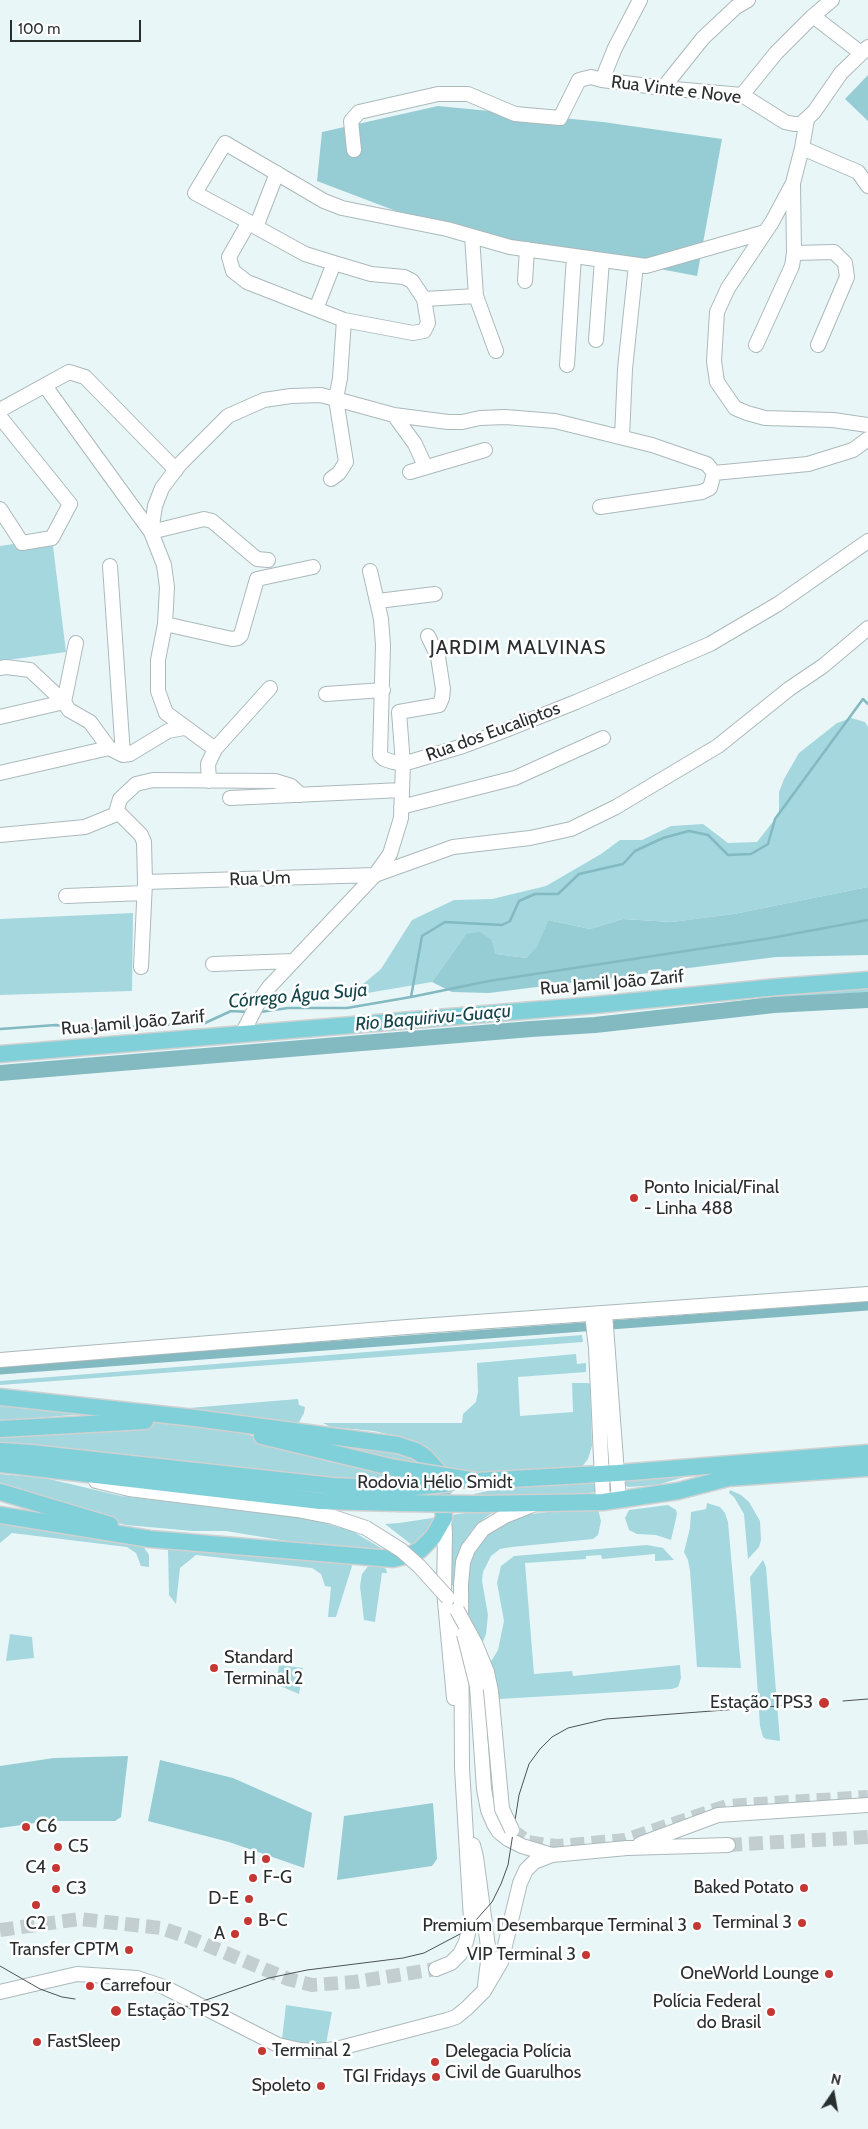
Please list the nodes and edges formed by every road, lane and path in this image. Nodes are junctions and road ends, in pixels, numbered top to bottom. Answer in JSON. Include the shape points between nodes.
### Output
{"nodes":[{"id":1,"x":640,"y":0,"type":"edge"},
{"id":2,"x":748,"y":0,"type":"edge"},
{"id":3,"x":832,"y":0,"type":"edge"},
{"id":4,"x":813,"y":16,"type":"junction"},
{"id":5,"x":864,"y":50,"type":"edge"},
{"id":6,"x":596,"y":78,"type":"junction"},
{"id":7,"x":663,"y":88,"type":"junction"},
{"id":8,"x":742,"y":95,"type":"junction"},
{"id":9,"x":807,"y":119,"type":"junction"},
{"id":10,"x":802,"y":148,"type":"junction"},
{"id":11,"x":354,"y":150,"type":"dead end"},
{"id":12,"x":277,"y":173,"type":"junction"},
{"id":13,"x":793,"y":184,"type":"junction"},
{"id":14,"x":868,"y":186,"type":"edge"},
{"id":15,"x":253,"y":225,"type":"junction"},
{"id":16,"x":766,"y":232,"type":"junction"},
{"id":17,"x":472,"y":236,"type":"junction"},
{"id":18,"x":527,"y":249,"type":"junction"},
{"id":19,"x":794,"y":253,"type":"junction"},
{"id":20,"x":574,"y":256,"type":"junction"},
{"id":21,"x":602,"y":260,"type":"junction"},
{"id":22,"x":334,"y":263,"type":"junction"},
{"id":23,"x":636,"y":265,"type":"junction"},
{"id":24,"x":525,"y":281,"type":"dead end"},
{"id":25,"x":476,"y":296,"type":"junction"},
{"id":26,"x":424,"y":299,"type":"junction"},
{"id":27,"x":316,"y":309,"type":"junction"},
{"id":28,"x":344,"y":320,"type":"junction"},
{"id":29,"x":596,"y":340,"type":"dead end"},
{"id":30,"x":756,"y":345,"type":"dead end"},
{"id":31,"x":818,"y":345,"type":"dead end"},
{"id":32,"x":496,"y":351,"type":"dead end"},
{"id":33,"x":566,"y":365,"type":"dead end"},
{"id":34,"x":45,"y":386,"type":"junction"},
{"id":35,"x":336,"y":399,"type":"junction"},
{"id":36,"x":0,"y":410,"type":"edge"},
{"id":37,"x":394,"y":416,"type":"junction"},
{"id":38,"x":0,"y":417,"type":"edge"},
{"id":39,"x":868,"y":425,"type":"edge"},
{"id":40,"x":622,"y":437,"type":"junction"},
{"id":41,"x":868,"y":439,"type":"edge"},
{"id":42,"x":485,"y":450,"type":"dead end"},
{"id":43,"x":425,"y":466,"type":"junction"},
{"id":44,"x":176,"y":470,"type":"junction"},
{"id":45,"x":410,"y":472,"type":"dead end"},
{"id":46,"x":714,"y":473,"type":"junction"},
{"id":47,"x":331,"y":479,"type":"dead end"},
{"id":48,"x":600,"y":507,"type":"dead end"},
{"id":49,"x":0,"y":509,"type":"edge"},
{"id":50,"x":151,"y":532,"type":"junction"},
{"id":51,"x":868,"y":541,"type":"edge"},
{"id":52,"x":268,"y":560,"type":"dead end"},
{"id":53,"x":110,"y":566,"type":"dead end"},
{"id":54,"x":313,"y":567,"type":"dead end"},
{"id":55,"x":370,"y":571,"type":"dead end"},
{"id":56,"x":435,"y":594,"type":"dead end"},
{"id":57,"x":378,"y":600,"type":"junction"},
{"id":58,"x":165,"y":624,"type":"junction"},
{"id":59,"x":868,"y":628,"type":"edge"},
{"id":60,"x":428,"y":636,"type":"dead end"},
{"id":61,"x":76,"y":643,"type":"dead end"},
{"id":62,"x":0,"y":668,"type":"edge"},
{"id":63,"x":270,"y":688,"type":"dead end"},
{"id":64,"x":383,"y":690,"type":"junction"},
{"id":65,"x":326,"y":694,"type":"dead end"},
{"id":66,"x":64,"y":702,"type":"junction"},
{"id":67,"x":0,"y":718,"type":"edge"},
{"id":68,"x":184,"y":728,"type":"junction"},
{"id":69,"x":603,"y":738,"type":"dead end"},
{"id":70,"x":109,"y":748,"type":"junction"},
{"id":71,"x":215,"y":749,"type":"junction"},
{"id":72,"x":122,"y":755,"type":"junction"},
{"id":73,"x":403,"y":764,"type":"junction"},
{"id":74,"x":0,"y":773,"type":"edge"},
{"id":75,"x":209,"y":780,"type":"junction"},
{"id":76,"x":402,"y":790,"type":"junction"},
{"id":77,"x":300,"y":795,"type":"junction"},
{"id":78,"x":230,"y":798,"type":"dead end"},
{"id":79,"x":401,"y":808,"type":"junction"},
{"id":80,"x":119,"y":813,"type":"junction"},
{"id":81,"x":0,"y":835,"type":"edge"},
{"id":82,"x":376,"y":875,"type":"junction"},
{"id":83,"x":145,"y":888,"type":"junction"},
{"id":84,"x":66,"y":896,"type":"dead end"},
{"id":85,"x":293,"y":961,"type":"junction"},
{"id":86,"x":213,"y":964,"type":"dead end"},
{"id":87,"x":141,"y":967,"type":"dead end"},
{"id":88,"x":868,"y":980,"type":"edge"},
{"id":89,"x":242,"y":1034,"type":"junction"},
{"id":90,"x":0,"y":1054,"type":"edge"},
{"id":91,"x":868,"y":1294,"type":"edge"},
{"id":92,"x":599,"y":1318,"type":"junction"},
{"id":93,"x":0,"y":1360,"type":"edge"},
{"id":94,"x":0,"y":1397,"type":"edge"},
{"id":95,"x":195,"y":1418,"type":"junction"},
{"id":96,"x":0,"y":1430,"type":"edge"},
{"id":97,"x":0,"y":1451,"type":"edge"},
{"id":98,"x":868,"y":1453,"type":"edge"},
{"id":99,"x":0,"y":1464,"type":"edge"},
{"id":100,"x":868,"y":1468,"type":"edge"},
{"id":101,"x":57,"y":1470,"type":"junction"},
{"id":102,"x":610,"y":1473,"type":"junction"},
{"id":103,"x":477,"y":1481,"type":"junction"},
{"id":104,"x":0,"y":1492,"type":"edge"},
{"id":105,"x":397,"y":1496,"type":"junction"},
{"id":106,"x":612,"y":1501,"type":"junction"},
{"id":107,"x":536,"y":1504,"type":"junction"},
{"id":108,"x":0,"y":1515,"type":"edge"},
{"id":109,"x":444,"y":1518,"type":"junction"},
{"id":110,"x":150,"y":1539,"type":"junction"},
{"id":111,"x":457,"y":1610,"type":"junction"},
{"id":112,"x":462,"y":1768,"type":"junction"},
{"id":113,"x":868,"y":1805,"type":"edge"},
{"id":114,"x":465,"y":1816,"type":"junction"},
{"id":115,"x":512,"y":1830,"type":"tunnel mouth"},
{"id":116,"x":728,"y":1845,"type":"tunnel mouth"},
{"id":117,"x":627,"y":1848,"type":"junction"},
{"id":118,"x":552,"y":1855,"type":"junction"},
{"id":119,"x":436,"y":1968,"type":"tunnel mouth"},
{"id":120,"x":484,"y":1990,"type":"junction"},
{"id":121,"x":0,"y":1992,"type":"edge"}],
"edges":[{"from":1,"to":6,"type":"street"},
{"from":2,"to":7,"type":"street","via":[[703,38]]},
{"from":3,"to":4,"type":"street"},
{"from":4,"to":5,"type":"street"},
{"from":4,"to":8,"type":"street","via":[[776,53]]},
{"from":5,"to":9,"type":"street","via":[[841,73]]},
{"from":6,"to":7,"type":"street","name":"Rua Vinte e Nove"},
{"from":6,"to":11,"type":"street","via":[[579,80],[560,118],[515,114],[468,94],[438,94],[359,112],[351,121]]},
{"from":7,"to":8,"type":"street","name":"Rua Vinte e Nove"},
{"from":8,"to":9,"type":"street","name":"Rua Vinte e Nove","via":[[785,122],[801,124]]},
{"from":9,"to":10,"type":"street"},
{"from":10,"to":13,"type":"street"},
{"from":10,"to":14,"type":"street","via":[[858,172]]},
{"from":12,"to":15,"type":"street"},
{"from":12,"to":15,"type":"street","via":[[224,143],[195,192]]},
{"from":12,"to":17,"type":"street","via":[[342,208]]},
{"from":13,"to":16,"type":"street"},
{"from":13,"to":19,"type":"street"},
{"from":15,"to":22,"type":"street","via":[[305,254]]},
{"from":15,"to":27,"type":"street","via":[[229,257],[233,271],[247,282]]},
{"from":16,"to":23,"type":"street","via":[[646,266]]},
{"from":16,"to":39,"type":"street","via":[[728,288],[717,312],[714,362],[717,382],[735,408],[747,413],[765,418],[833,420]]},
{"from":17,"to":18,"type":"street"},
{"from":17,"to":25,"type":"street"},
{"from":18,"to":20,"type":"street"},
{"from":18,"to":24,"type":"street"},
{"from":19,"to":30,"type":"street","via":[[792,266]]},
{"from":19,"to":31,"type":"street","via":[[834,252],[845,263],[847,277]]},
{"from":20,"to":21,"type":"street"},
{"from":20,"to":33,"type":"street"},
{"from":21,"to":23,"type":"street"},
{"from":21,"to":29,"type":"street"},
{"from":22,"to":26,"type":"street","via":[[371,274],[404,277],[412,281]]},
{"from":22,"to":27,"type":"street"},
{"from":23,"to":40,"type":"street","via":[[625,369]]},
{"from":25,"to":26,"type":"street"},
{"from":25,"to":32,"type":"street"},
{"from":26,"to":28,"type":"street","via":[[428,323],[424,331],[413,334]]},
{"from":27,"to":28,"type":"street"},
{"from":28,"to":35,"type":"street"},
{"from":34,"to":36,"type":"street"},
{"from":34,"to":44,"type":"street","via":[[69,372],[85,377]]},
{"from":34,"to":50,"type":"street"},
{"from":35,"to":37,"type":"street"},
{"from":35,"to":44,"type":"street","via":[[322,395],[291,396],[264,400],[244,408],[228,416]]},
{"from":35,"to":47,"type":"street","via":[[346,462]]},
{"from":37,"to":40,"type":"street","via":[[448,422],[505,417],[555,421]]},
{"from":37,"to":43,"type":"street","via":[[415,444]]},
{"from":38,"to":49,"type":"street","via":[[70,504],[52,538],[22,543]]},
{"from":40,"to":46,"type":"street","via":[[706,464]]},
{"from":41,"to":46,"type":"street","via":[[853,450],[808,464]]},
{"from":42,"to":43,"type":"street"},
{"from":43,"to":45,"type":"street"},
{"from":44,"to":50,"type":"street","via":[[162,488]]},
{"from":46,"to":48,"type":"street","via":[[710,488],[702,492]]},
{"from":50,"to":52,"type":"street","via":[[204,519],[212,521],[257,559]]},
{"from":50,"to":58,"type":"street","via":[[165,573],[168,602]]},
{"from":51,"to":73,"type":"street","name":"Rua dos Eucaliptos","via":[[778,604],[710,644],[498,733]]},
{"from":53,"to":72,"type":"street"},
{"from":54,"to":58,"type":"street","via":[[257,579],[238,638]]},
{"from":55,"to":57,"type":"street"},
{"from":56,"to":57,"type":"street"},
{"from":57,"to":64,"type":"street"},
{"from":58,"to":68,"type":"street","via":[[158,660],[158,691],[166,713]]},
{"from":59,"to":82,"type":"street","via":[[718,746],[616,807],[571,829],[530,838],[453,847]]},
{"from":60,"to":73,"type":"street","via":[[438,657],[442,698],[438,705],[399,712]]},
{"from":61,"to":66,"type":"street"},
{"from":62,"to":66,"type":"street","via":[[30,670]]},
{"from":63,"to":71,"type":"street"},
{"from":64,"to":65,"type":"street"},
{"from":64,"to":73,"type":"street","via":[[380,755]]},
{"from":66,"to":67,"type":"street"},
{"from":66,"to":70,"type":"street","via":[[69,710],[90,722]]},
{"from":68,"to":71,"type":"street"},
{"from":68,"to":72,"type":"street","via":[[168,730],[136,751]]},
{"from":69,"to":79,"type":"street","via":[[515,778]]},
{"from":70,"to":72,"type":"street"},
{"from":70,"to":74,"type":"street"},
{"from":71,"to":75,"type":"street","via":[[208,764]]},
{"from":73,"to":76,"type":"street","name":"Rua dos Eucaliptos"},
{"from":75,"to":77,"type":"street","via":[[275,781],[291,786]]},
{"from":75,"to":80,"type":"street","via":[[152,780],[136,784],[120,799]]},
{"from":76,"to":77,"type":"street"},
{"from":76,"to":79,"type":"street","name":"Rua dos Eucaliptos"},
{"from":77,"to":78,"type":"street"},
{"from":79,"to":82,"type":"street","name":"Rua dos Eucaliptos","via":[[395,842]]},
{"from":80,"to":81,"type":"street","via":[[85,827]]},
{"from":80,"to":83,"type":"street","via":[[144,842]]},
{"from":82,"to":83,"type":"street","name":"Rua Um"},
{"from":82,"to":85,"type":"street","name":"Rua dos Eucaliptos"},
{"from":83,"to":84,"type":"street","name":"Rua Um"},
{"from":83,"to":87,"type":"street"},
{"from":85,"to":86,"type":"street"},
{"from":85,"to":89,"type":"street","name":"Rua dos Eucaliptos","via":[[259,1001]]},
{"from":88,"to":89,"type":"main road","name":"Rua Jamil João Zarif"},
{"from":89,"to":90,"type":"main road","name":"Rua Jamil João Zarif"},
{"from":91,"to":92,"type":"street"},
{"from":92,"to":93,"type":"street"},
{"from":92,"to":102,"type":"street"},
{"from":94,"to":95,"type":"main road"},
{"from":95,"to":96,"type":"main road"},
{"from":95,"to":103,"type":"main road","bridge":true,"via":[[395,1468]]},
{"from":95,"to":109,"type":"main road","via":[[398,1445],[416,1451],[437,1470]]},
{"from":97,"to":105,"type":"main road","name":"Rodovia Hélio Smidt","via":[[333,1486]]},
{"from":98,"to":102,"type":"main road","name":"Rodovia Hélio Smidt"},
{"from":99,"to":101,"type":"main road","name":"Rodovia Hélio Smidt"},
{"from":100,"to":106,"type":"main road","name":"Rodovia Hélio Smidt","via":[[746,1476]]},
{"from":101,"to":105,"type":"main road","name":"Rodovia Hélio Smidt","via":[[320,1501]]},
{"from":101,"to":111,"type":"street","bridge":true,"via":[[130,1489],[297,1510],[366,1528],[401,1550],[419,1566]]},
{"from":102,"to":103,"type":"main road","name":"Rodovia Hélio Smidt"},
{"from":102,"to":106,"type":"street"},
{"from":103,"to":105,"type":"main road","name":"Rodovia Hélio Smidt","bridge":true},
{"from":104,"to":110,"type":"main road"},
{"from":105,"to":107,"type":"main road","name":"Rodovia Hélio Smidt","bridge":true,"via":[[478,1504]]},
{"from":106,"to":107,"type":"main road","name":"Rodovia Hélio Smidt"},
{"from":107,"to":112,"type":"street","via":[[483,1529],[463,1562]]},
{"from":108,"to":110,"type":"main road"},
{"from":109,"to":110,"type":"main road","via":[[434,1537],[420,1550],[393,1559]]},
{"from":109,"to":112,"type":"street","via":[[444,1591]]},
{"from":111,"to":115,"type":"street","bridge":true,"via":[[487,1672],[502,1809]]},
{"from":111,"to":118,"type":"street","bridge":true,"via":[[477,1686],[488,1810],[499,1832],[508,1839]]},
{"from":112,"to":114,"type":"street"},
{"from":113,"to":117,"type":"street","via":[[718,1815]]},
{"from":114,"to":119,"type":"street","via":[[471,1920],[460,1954],[451,1963]]},
{"from":114,"to":120,"type":"street","via":[[476,1857],[489,1954]]},
{"from":116,"to":117,"type":"street"},
{"from":117,"to":118,"type":"street"},
{"from":118,"to":120,"type":"street","via":[[534,1862],[522,1876],[504,1954]]},
{"from":120,"to":121,"type":"street","via":[[456,2017],[336,2049],[316,2051],[278,2045],[164,1986],[137,1978],[76,1974]]}]}
